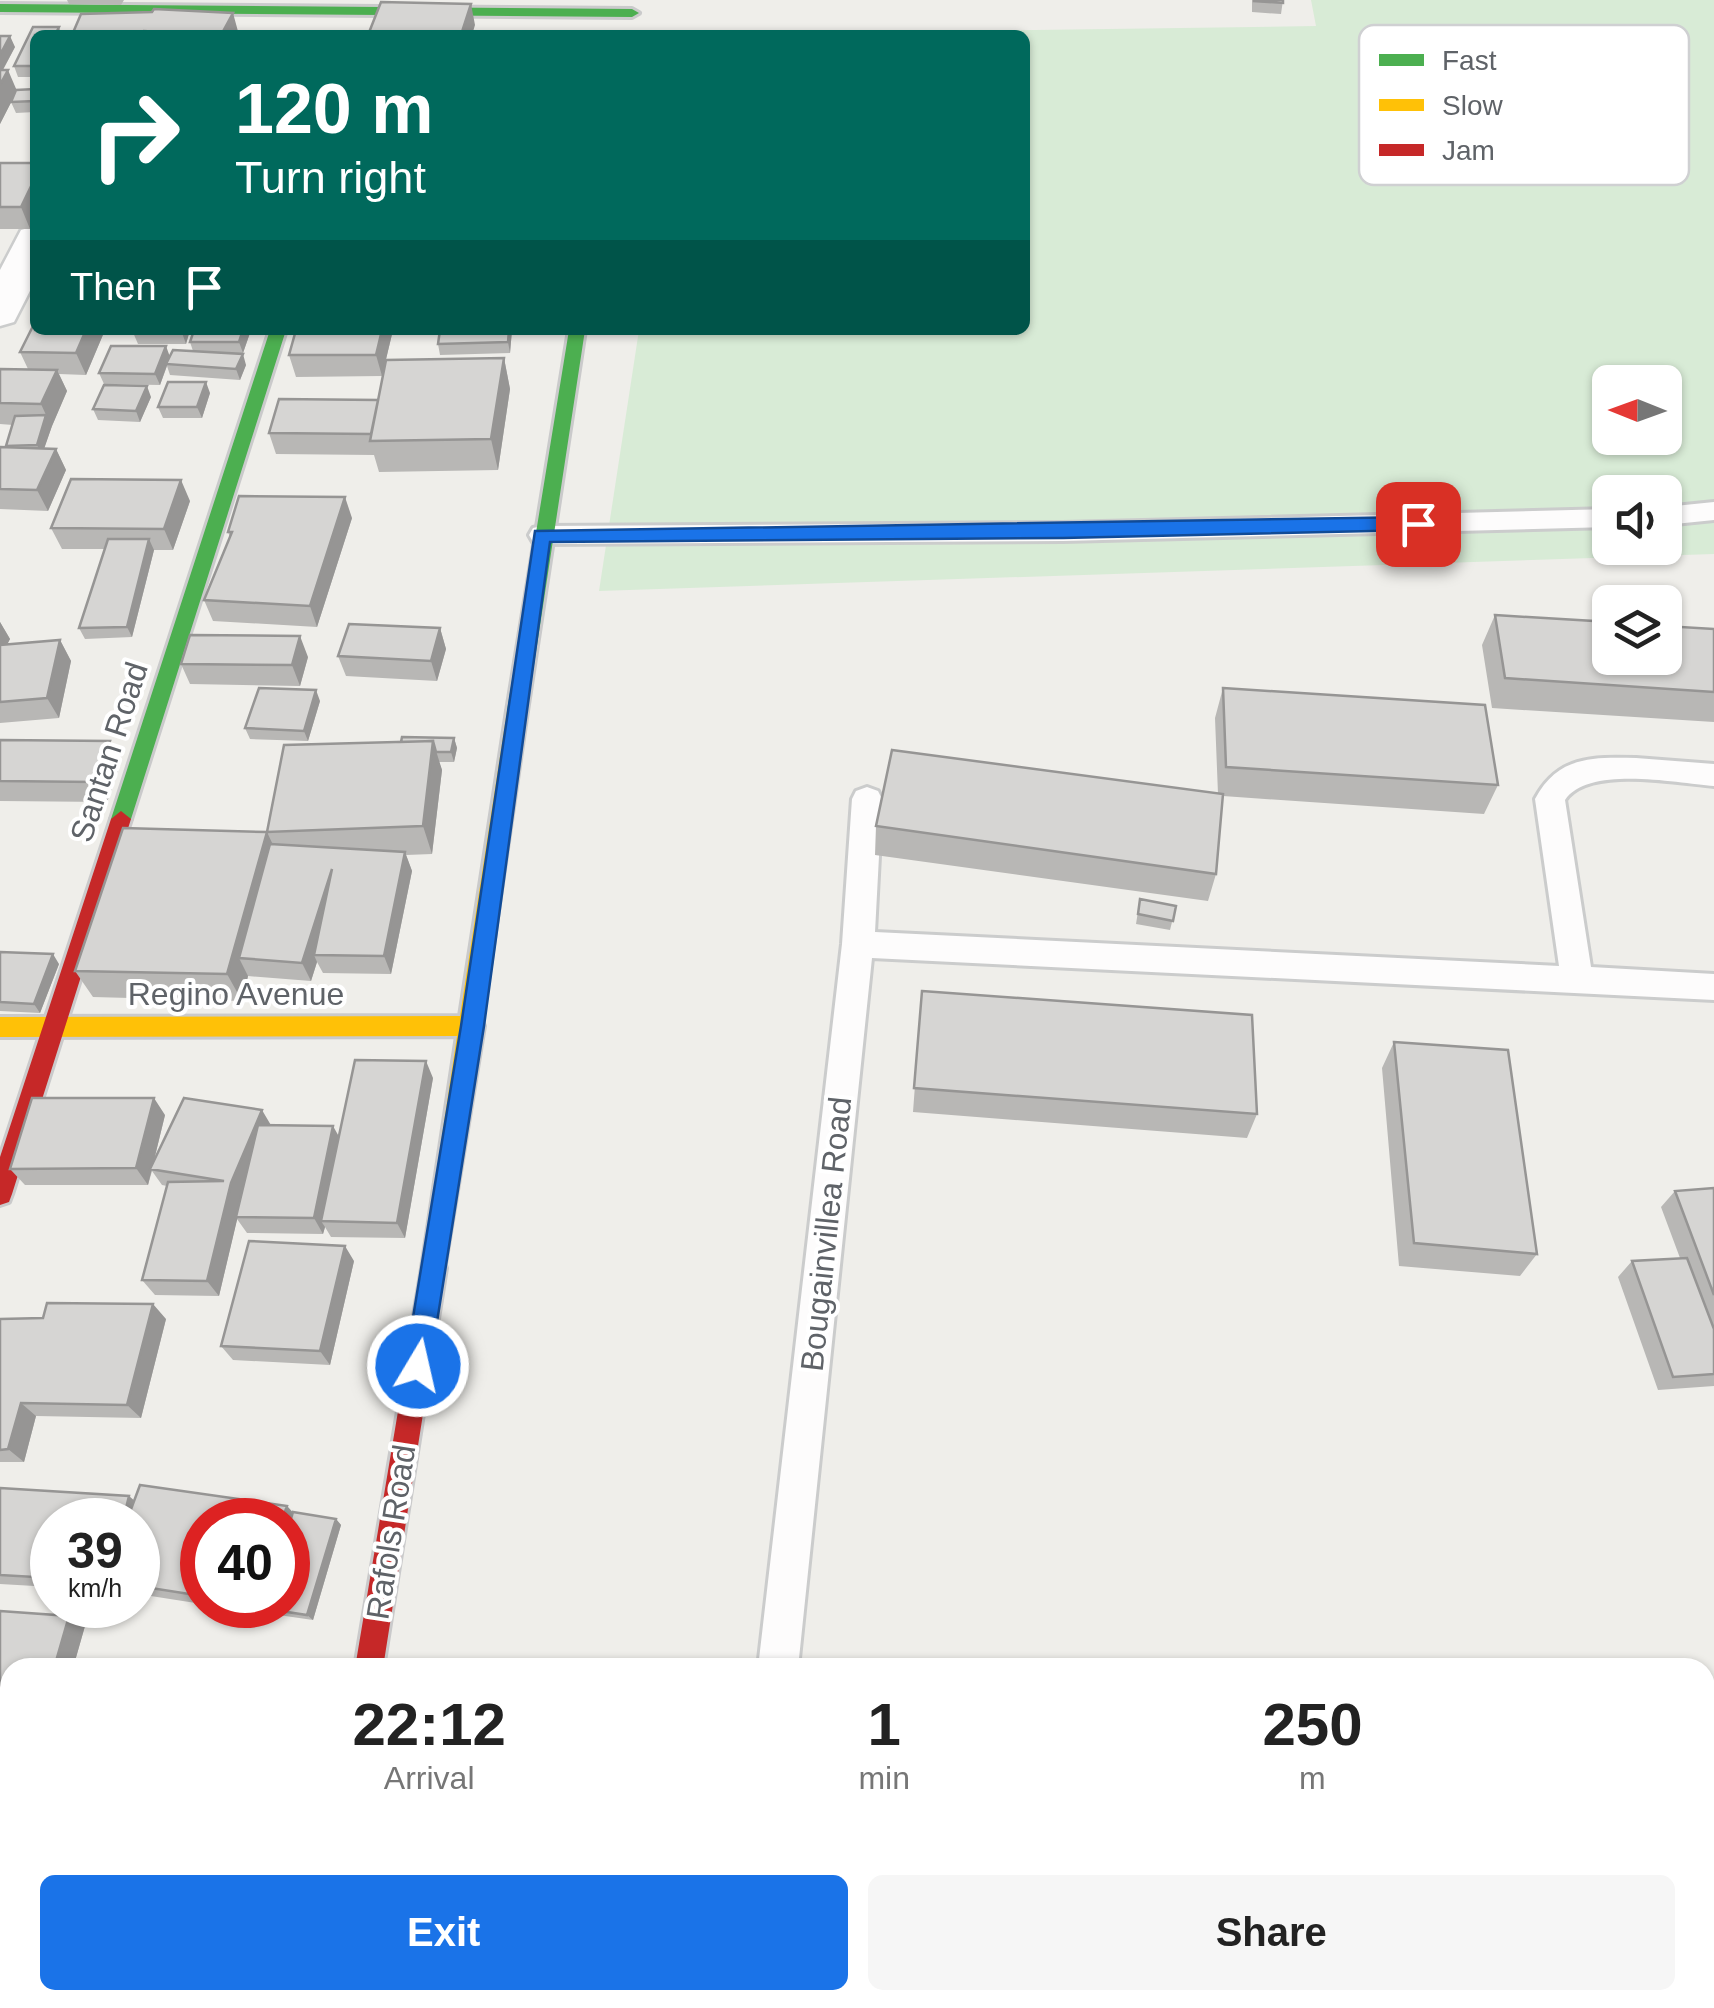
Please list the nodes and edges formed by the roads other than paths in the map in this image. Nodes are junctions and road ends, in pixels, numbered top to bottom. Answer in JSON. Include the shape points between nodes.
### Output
{"nodes":[{"id":1,"x":0,"y":8,"type":"edge"},
{"id":2,"x":632,"y":16,"type":"edge"},
{"id":3,"x":30,"y":249,"type":"edge"},
{"id":4,"x":0,"y":314,"type":"edge"},
{"id":5,"x":276,"y":335,"type":"edge"},
{"id":6,"x":575,"y":335,"type":"edge"},
{"id":7,"x":1714,"y":512,"type":"edge"},
{"id":8,"x":1682,"y":515,"type":"edge"},
{"id":9,"x":1592,"y":518,"type":"edge"},
{"id":10,"x":542,"y":535,"type":"junction"},
{"id":11,"x":1714,"y":775,"type":"edge"},
{"id":12,"x":867,"y":799,"type":"dead end"},
{"id":13,"x":858,"y":944,"type":"junction"},
{"id":14,"x":1577,"y":979,"type":"junction"},
{"id":15,"x":1714,"y":987,"type":"edge"},
{"id":16,"x":472,"y":1026,"type":"junction"},
{"id":17,"x":0,"y":1027,"type":"edge"},
{"id":18,"x":56,"y":1028,"type":"junction"},
{"id":19,"x":0,"y":1194,"type":"edge"},
{"id":20,"x":371,"y":1658,"type":"edge"},
{"id":21,"x":779,"y":1658,"type":"edge"}],
"edges":[{"from":1,"to":2,"type":"street"},
{"from":3,"to":4,"type":"street"},
{"from":5,"to":18,"type":"street","name":"Santan Road"},
{"from":6,"to":10,"type":"street","name":"Rafols Road"},
{"from":7,"to":8,"type":"lane"},
{"from":9,"to":10,"type":"lane","via":[[1063,532]]},
{"from":10,"to":16,"type":"street","name":"Rafols Road"},
{"from":11,"to":14,"type":"lane","via":[[1612,770],[1561,780],[1550,799]]},
{"from":12,"to":13,"type":"lane","name":"Bougainvillea Road"},
{"from":13,"to":14,"type":"lane"},
{"from":13,"to":21,"type":"lane","name":"Bougainvillea Road"},
{"from":14,"to":15,"type":"lane"},
{"from":16,"to":18,"type":"street","name":"Regino Avenue"},
{"from":16,"to":20,"type":"street","name":"Rafols Road"},
{"from":17,"to":18,"type":"street","name":"Regino Avenue"},
{"from":18,"to":19,"type":"street","name":"Santan Road"}]}
